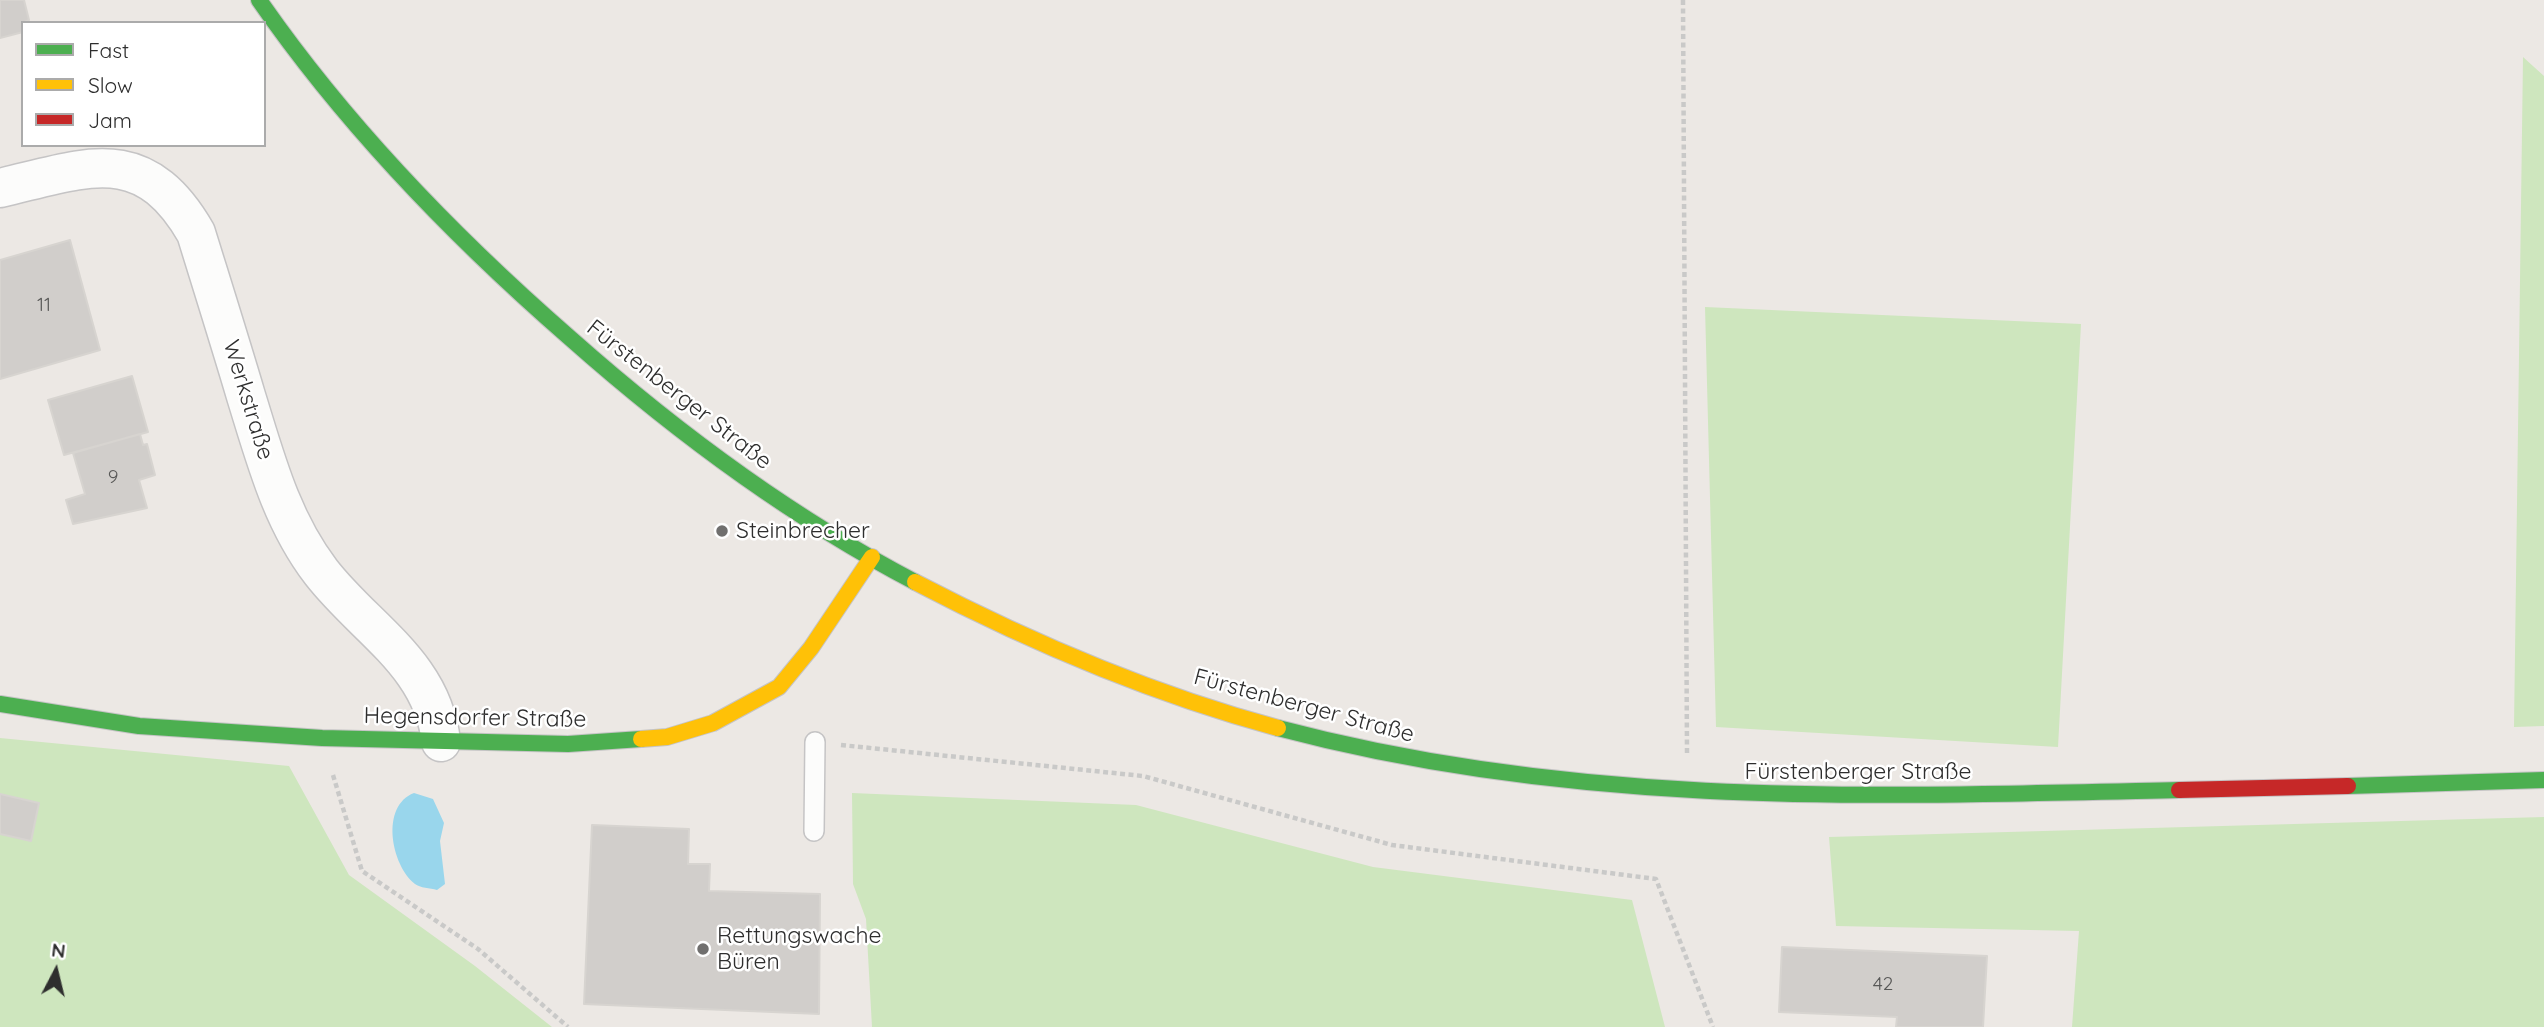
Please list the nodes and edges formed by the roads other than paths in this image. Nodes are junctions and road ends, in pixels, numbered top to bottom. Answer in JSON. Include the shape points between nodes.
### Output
{"nodes":[{"id":1,"x":259,"y":0,"type":"edge"},
{"id":2,"x":0,"y":188,"type":"edge"},
{"id":3,"x":872,"y":557,"type":"junction"},
{"id":4,"x":0,"y":704,"type":"edge"},
{"id":5,"x":441,"y":742,"type":"junction"},
{"id":6,"x":815,"y":742,"type":"road end"},
{"id":7,"x":2544,"y":780,"type":"edge"},
{"id":8,"x":814,"y":831,"type":"dead end"}],
"edges":[{"from":1,"to":3,"type":"main road","name":"Fürstenberger Straße","via":[[333,98],[506,284],[723,464]]},
{"from":2,"to":5,"type":"street","name":"Werkstraße","via":[[88,167],[125,169],[156,184],[179,203],[196,233],[271,475],[292,527],[321,572],[408,661],[428,693]]},
{"from":3,"to":5,"type":"main road","name":"Hegensdorfer Straße","via":[[779,687],[713,723],[667,737],[568,744]]},
{"from":3,"to":7,"type":"main road","name":"Fürstenberger Straße","via":[[948,599],[1145,684],[1253,721],[1445,766],[1687,792],[1903,797]]},
{"from":4,"to":5,"type":"main road","name":"Hegensdorfer Straße","via":[[139,726]]},
{"from":6,"to":8,"type":"lane"}]}
